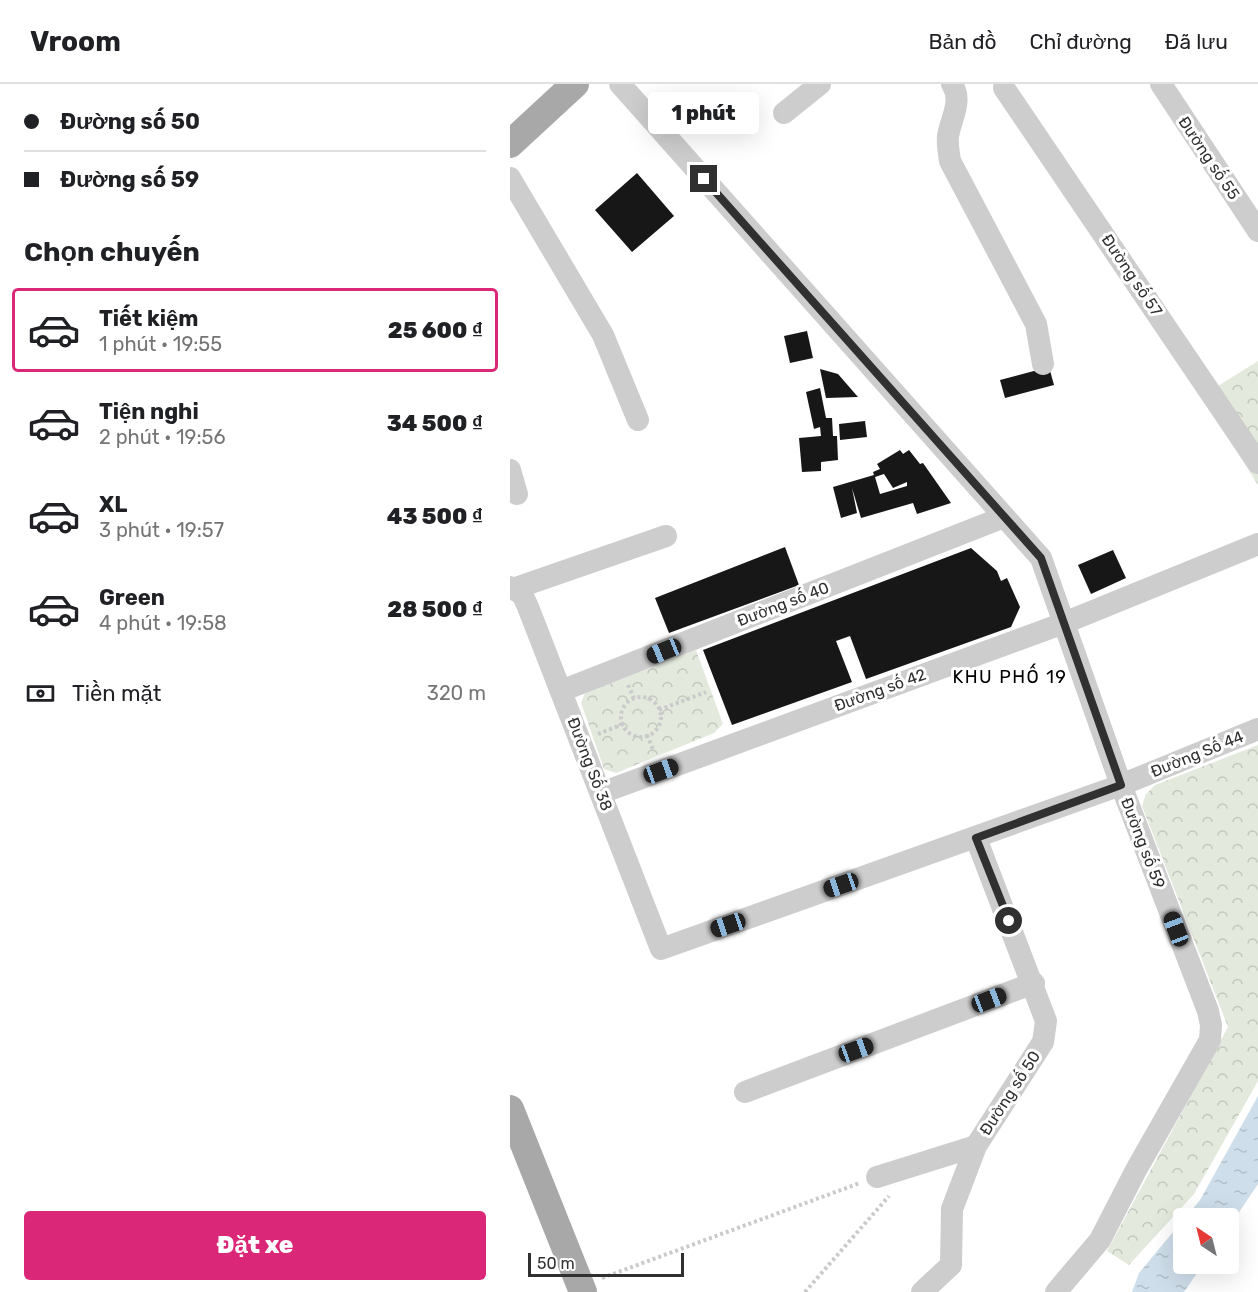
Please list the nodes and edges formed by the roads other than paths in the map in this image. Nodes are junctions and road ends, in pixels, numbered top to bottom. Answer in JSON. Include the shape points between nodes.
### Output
{"nodes":[{"id":1,"x":575,"y":84,"type":"edge"},
{"id":2,"x":620,"y":84,"type":"edge"},
{"id":3,"x":820,"y":84,"type":"edge"},
{"id":4,"x":951,"y":84,"type":"edge"},
{"id":5,"x":1161,"y":84,"type":"edge"},
{"id":6,"x":1004,"y":88,"type":"dead end"},
{"id":7,"x":784,"y":113,"type":"dead end"},
{"id":8,"x":510,"y":144,"type":"edge"},
{"id":9,"x":510,"y":178,"type":"edge"},
{"id":10,"x":1258,"y":231,"type":"edge"},
{"id":11,"x":1043,"y":364,"type":"dead end"},
{"id":12,"x":638,"y":420,"type":"dead end"},
{"id":13,"x":1258,"y":463,"type":"edge"},
{"id":14,"x":510,"y":470,"type":"edge"},
{"id":15,"x":517,"y":494,"type":"dead end"},
{"id":16,"x":1005,"y":517,"type":"junction"},
{"id":17,"x":666,"y":536,"type":"dead end"},
{"id":18,"x":1258,"y":544,"type":"edge"},
{"id":19,"x":513,"y":588,"type":"edge"},
{"id":20,"x":1064,"y":623,"type":"junction"},
{"id":21,"x":561,"y":691,"type":"junction"},
{"id":22,"x":1258,"y":729,"type":"edge"},
{"id":23,"x":1121,"y":785,"type":"junction"},
{"id":24,"x":601,"y":793,"type":"junction"},
{"id":25,"x":976,"y":838,"type":"junction"},
{"id":26,"x":661,"y":949,"type":"joint"},
{"id":27,"x":1034,"y":983,"type":"junction"},
{"id":28,"x":746,"y":1092,"type":"dead end"},
{"id":29,"x":510,"y":1109,"type":"edge"},
{"id":30,"x":976,"y":1146,"type":"junction"},
{"id":31,"x":877,"y":1177,"type":"road end"},
{"id":32,"x":581,"y":1289,"type":"edge"},
{"id":33,"x":922,"y":1292,"type":"edge"},
{"id":34,"x":1056,"y":1292,"type":"edge"}],
"edges":[{"from":1,"to":8,"type":"main road"},
{"from":2,"to":16,"type":"street","name":"Đường số 59"},
{"from":3,"to":7,"type":"street"},
{"from":4,"to":11,"type":"street","via":[[957,92],[948,139],[950,161],[1036,324]]},
{"from":5,"to":10,"type":"street","name":"Đường số 55"},
{"from":6,"to":13,"type":"street","name":"Đường số 57"},
{"from":9,"to":12,"type":"street","via":[[603,336]]},
{"from":14,"to":15,"type":"street"},
{"from":16,"to":20,"type":"street","name":"Đường số 59","via":[[1041,558]]},
{"from":16,"to":21,"type":"street","name":"Đường số 40"},
{"from":17,"to":19,"type":"street"},
{"from":18,"to":20,"type":"street","name":"Đường số 42"},
{"from":19,"to":21,"type":"street","name":"Đường Số 38","via":[[528,607]]},
{"from":20,"to":23,"type":"street","name":"Đường số 59"},
{"from":20,"to":24,"type":"street","name":"Đường số 42"},
{"from":21,"to":24,"type":"street","name":"Đường Số 38"},
{"from":22,"to":23,"type":"street","name":"Đường Số 44"},
{"from":23,"to":25,"type":"street","name":"Đường Số 44"},
{"from":23,"to":34,"type":"street","name":"Đường số 59","via":[[1208,1011],[1210,1040],[1100,1240]]},
{"from":24,"to":26,"type":"street","name":"Đường Số 38"},
{"from":25,"to":26,"type":"street","name":"Đường Số 44"},
{"from":25,"to":27,"type":"street","name":"Đường số 50"},
{"from":27,"to":28,"type":"street"},
{"from":27,"to":30,"type":"street","name":"Đường số 50","via":[[1046,1021],[1043,1042]]},
{"from":29,"to":32,"type":"main road"},
{"from":30,"to":31,"type":"street"},
{"from":30,"to":33,"type":"street","name":"Đường số 50","via":[[952,1209],[951,1265]]}]}
